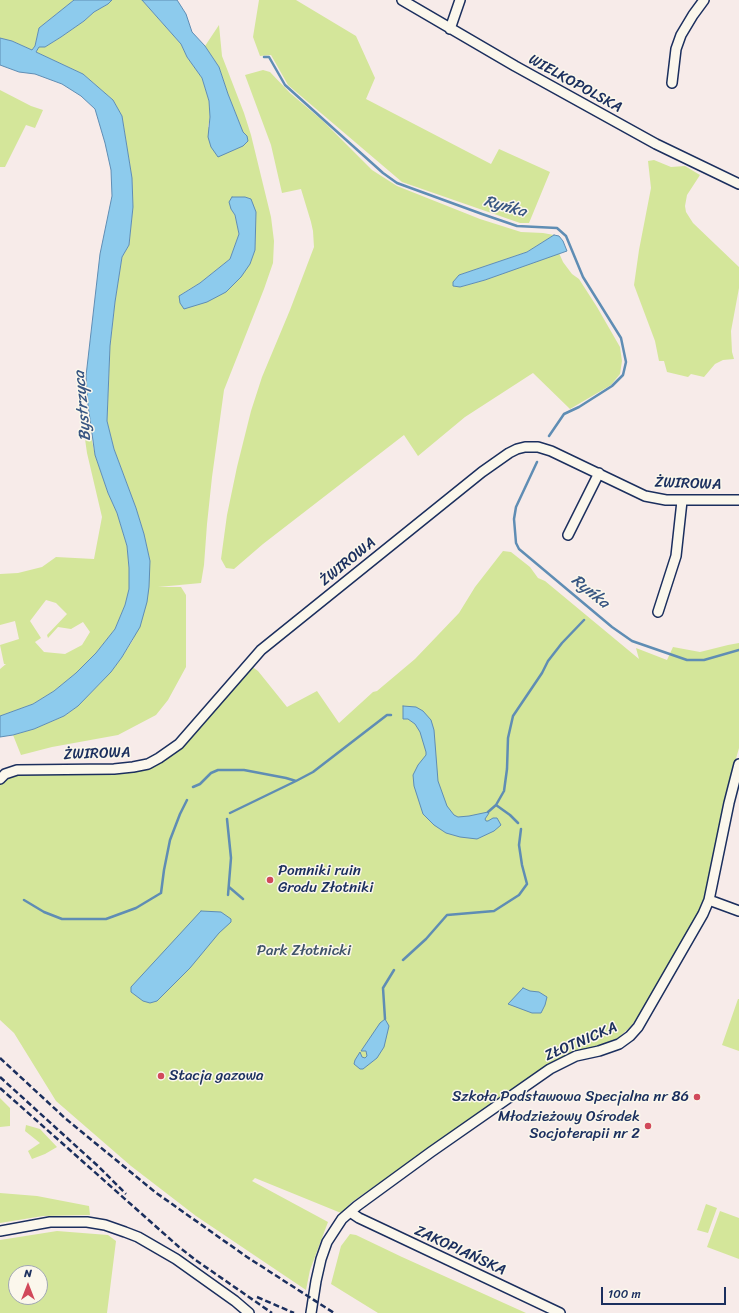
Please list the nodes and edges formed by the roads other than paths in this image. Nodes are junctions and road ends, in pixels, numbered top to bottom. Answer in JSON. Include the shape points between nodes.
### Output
{"nodes":[{"id":1,"x":402,"y":0,"type":"edge"},
{"id":2,"x":460,"y":0,"type":"edge"},
{"id":3,"x":704,"y":0,"type":"edge"},
{"id":4,"x":450,"y":29,"type":"junction"},
{"id":5,"x":672,"y":83,"type":"dead end"},
{"id":6,"x":739,"y":184,"type":"edge"},
{"id":7,"x":599,"y":474,"type":"junction"},
{"id":8,"x":739,"y":500,"type":"edge"},
{"id":9,"x":682,"y":501,"type":"junction"},
{"id":10,"x":568,"y":535,"type":"dead end"},
{"id":11,"x":658,"y":612,"type":"dead end"},
{"id":12,"x":739,"y":764,"type":"edge"},
{"id":13,"x":0,"y":779,"type":"edge"},
{"id":14,"x":709,"y":900,"type":"junction"},
{"id":15,"x":739,"y":911,"type":"edge"},
{"id":16,"x":350,"y":1212,"type":"junction"},
{"id":17,"x":0,"y":1231,"type":"edge"},
{"id":18,"x":249,"y":1313,"type":"edge"},
{"id":19,"x":311,"y":1313,"type":"edge"},
{"id":20,"x":560,"y":1313,"type":"edge"}],
"edges":[{"from":1,"to":4,"type":"street","name":"WIELKOPOLSKA"},
{"from":2,"to":4,"type":"street"},
{"from":3,"to":5,"type":"street","via":[[681,35],[676,49]]},
{"from":4,"to":6,"type":"street","name":"WIELKOPOLSKA","via":[[656,144]]},
{"from":7,"to":9,"type":"street","name":"ŻWIROWA","via":[[645,496]]},
{"from":7,"to":10,"type":"street"},
{"from":7,"to":13,"type":"street","name":"ŻWIROWA","via":[[562,455],[538,447],[516,449],[482,472],[261,650],[179,744],[159,758],[148,764],[114,769],[17,770]]},
{"from":8,"to":9,"type":"street","name":"ŻWIROWA"},
{"from":9,"to":11,"type":"street","via":[[676,556]]},
{"from":12,"to":14,"type":"street","name":"ZŁOTNICKA"},
{"from":14,"to":15,"type":"street"},
{"from":14,"to":16,"type":"street","name":"ZŁOTNICKA","via":[[677,960],[638,1027],[630,1036],[619,1044],[576,1056],[550,1069]]},
{"from":16,"to":19,"type":"street","name":"ZŁOTNICKA","via":[[342,1219],[327,1242],[316,1281]]},
{"from":16,"to":20,"type":"street","name":"ZAKOPIAŃSKA"},
{"from":17,"to":18,"type":"street","via":[[50,1222],[87,1222],[105,1225],[138,1237],[176,1260],[236,1301]]}]}
